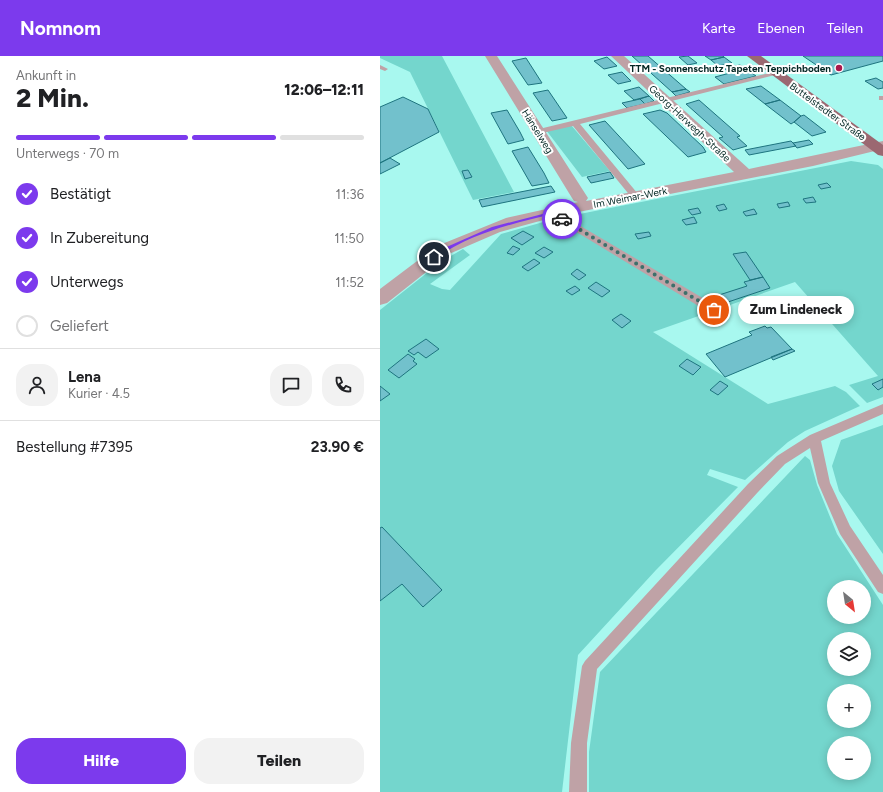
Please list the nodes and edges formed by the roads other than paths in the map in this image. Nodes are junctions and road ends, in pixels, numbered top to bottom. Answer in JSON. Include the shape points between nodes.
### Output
{"nodes":[{"id":1,"x":617,"y":56,"type":"edge"},
{"id":2,"x":753,"y":56,"type":"edge"},
{"id":3,"x":497,"y":57,"type":"edge"},
{"id":4,"x":777,"y":73,"type":"junction"},
{"id":5,"x":665,"y":100,"type":"junction"},
{"id":6,"x":575,"y":123,"type":"junction"},
{"id":7,"x":538,"y":132,"type":"junction"},
{"id":8,"x":881,"y":148,"type":"edge"},
{"id":9,"x":745,"y":174,"type":"junction"},
{"id":10,"x":635,"y":196,"type":"junction"},
{"id":11,"x":583,"y":202,"type":"junction"},
{"id":12,"x":558,"y":211,"type":"junction"},
{"id":13,"x":380,"y":299,"type":"edge"},
{"id":14,"x":714,"y":310,"type":"dead end"},
{"id":15,"x":883,"y":409,"type":"edge"},
{"id":16,"x":814,"y":439,"type":"junction"},
{"id":17,"x":883,"y":587,"type":"edge"},
{"id":18,"x":578,"y":792,"type":"edge"}],
"edges":[{"from":1,"to":5,"type":"street","name":"Georg-Herwegh-Straße"},
{"from":2,"to":4,"type":"main road","name":"Buttelstedter Straße"},
{"from":3,"to":7,"type":"street","name":"Hänselweg"},
{"from":4,"to":5,"type":"lane"},
{"from":4,"to":8,"type":"main road","name":"Buttelstedter Straße"},
{"from":5,"to":6,"type":"lane"},
{"from":5,"to":9,"type":"street","name":"Georg-Herwegh-Straße"},
{"from":6,"to":7,"type":"lane"},
{"from":6,"to":10,"type":"lane"},
{"from":7,"to":11,"type":"street","name":"Hänselweg"},
{"from":8,"to":9,"type":"street","name":"Im Weimar-Werk"},
{"from":9,"to":10,"type":"street","name":"Im Weimar-Werk"},
{"from":10,"to":11,"type":"street","name":"Im Weimar-Werk"},
{"from":11,"to":12,"type":"street","name":"Im Weimar-Werk"},
{"from":12,"to":13,"type":"street","name":"Im Weimar-Werk","via":[[494,228],[443,250]]},
{"from":12,"to":14,"type":"lane","via":[[563,220]]},
{"from":15,"to":16,"type":"lane"},
{"from":16,"to":17,"type":"lane","via":[[824,483],[845,530]]},
{"from":16,"to":18,"type":"lane","via":[[781,460],[753,488],[590,666],[579,743]]}]}
